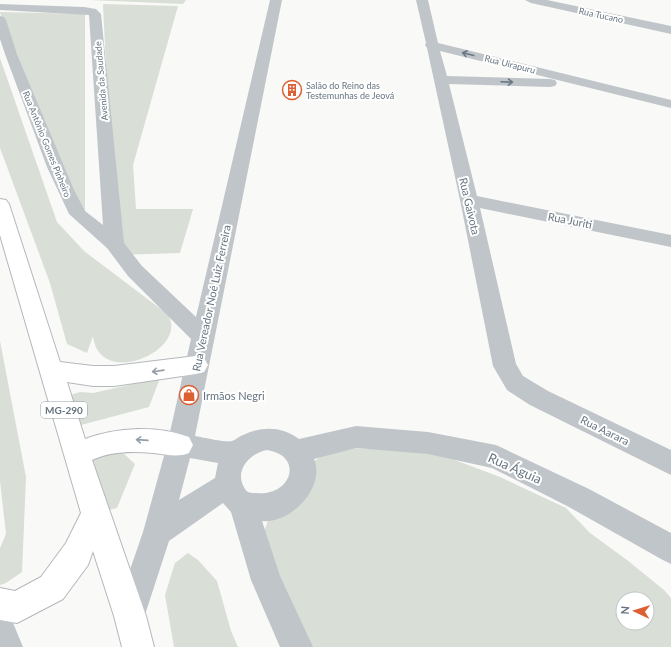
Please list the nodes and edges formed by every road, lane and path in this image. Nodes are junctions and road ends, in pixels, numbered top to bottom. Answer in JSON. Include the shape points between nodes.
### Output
{"nodes":[{"id":1,"x":95,"y":0,"type":"edge"},
{"id":2,"x":276,"y":0,"type":"edge"},
{"id":3,"x":422,"y":0,"type":"edge"},
{"id":4,"x":531,"y":0,"type":"edge"},
{"id":5,"x":0,"y":7,"type":"edge"},
{"id":6,"x":84,"y":10,"type":"junction"},
{"id":7,"x":0,"y":20,"type":"edge"},
{"id":8,"x":671,"y":30,"type":"edge"},
{"id":9,"x":432,"y":45,"type":"junction"},
{"id":10,"x":440,"y":80,"type":"junction"},
{"id":11,"x":587,"y":84,"type":"junction"},
{"id":12,"x":671,"y":104,"type":"edge"},
{"id":13,"x":469,"y":200,"type":"junction"},
{"id":14,"x":0,"y":204,"type":"edge"},
{"id":15,"x":671,"y":241,"type":"edge"},
{"id":16,"x":114,"y":244,"type":"junction"},
{"id":17,"x":203,"y":337,"type":"junction"},
{"id":18,"x":196,"y":365,"type":"junction"},
{"id":19,"x":52,"y":370,"type":"junction"},
{"id":20,"x":539,"y":398,"type":"joint"},
{"id":21,"x":180,"y":445,"type":"junction"},
{"id":22,"x":297,"y":451,"type":"junction"},
{"id":23,"x":236,"y":454,"type":"junction"},
{"id":24,"x":77,"y":455,"type":"junction"},
{"id":25,"x":671,"y":463,"type":"edge"},
{"id":26,"x":236,"y":495,"type":"junction"},
{"id":27,"x":95,"y":513,"type":"junction"},
{"id":28,"x":157,"y":532,"type":"junction"},
{"id":29,"x":671,"y":549,"type":"edge"},
{"id":30,"x":0,"y":604,"type":"edge"},
{"id":31,"x":130,"y":616,"type":"junction"},
{"id":32,"x":0,"y":628,"type":"edge"},
{"id":33,"x":7,"y":647,"type":"edge"},
{"id":34,"x":138,"y":647,"type":"edge"},
{"id":35,"x":297,"y":647,"type":"edge"}],
"edges":[{"from":1,"to":6,"type":"street"},
{"from":2,"to":17,"type":"street","name":"Rua Vereador Noé Luiz Ferreira"},
{"from":3,"to":9,"type":"street","name":"Rua Gaivota"},
{"from":4,"to":8,"type":"street","name":"Rua Tucano"},
{"from":5,"to":6,"type":"street"},
{"from":6,"to":16,"type":"street","name":"Avenida da Saudade","via":[[95,14]]},
{"from":7,"to":16,"type":"street","name":"Rua Antônio Gomes Pinheiro","via":[[65,190],[78,214]]},
{"from":9,"to":10,"type":"street","name":"Rua Gaivota"},
{"from":11,"to":9,"type":"street","name":"Rua Uirapuru","one_way":true},
{"from":10,"to":11,"type":"street","name":"Rua Uirapuru","one_way":true},
{"from":10,"to":13,"type":"street","name":"Rua Gaivota"},
{"from":11,"to":12,"type":"street","name":"Rua Uirapuru"},
{"from":13,"to":15,"type":"street","name":"Rua Juriti"},
{"from":13,"to":20,"type":"street","name":"Rua Gaivota","via":[[505,366],[515,383]]},
{"from":14,"to":19,"type":"highway","number":"MG-290"},
{"from":16,"to":17,"type":"street","name":"Rua Antônio Gomes Pinheiro","via":[[135,271]]},
{"from":17,"to":18,"type":"street","name":"Rua Vereador Noé Luiz Ferreira"},
{"from":18,"to":19,"type":"highway","one_way":true,"via":[[114,376],[93,376]]},
{"from":18,"to":21,"type":"street","name":"Rua Vereador Noé Luiz Ferreira"},
{"from":19,"to":24,"type":"highway","number":"MG-290"},
{"from":20,"to":25,"type":"street","name":"Rua Aarara"},
{"from":21,"to":23,"type":"street"},
{"from":21,"to":24,"type":"highway","one_way":true,"via":[[140,439],[117,440],[92,447]]},
{"from":21,"to":28,"type":"street","name":"Rua Vereador Noé Luiz Ferreira"},
{"from":22,"to":23,"type":"street","via":[[283,442],[267,439],[249,444]]},
{"from":22,"to":26,"type":"street","via":[[303,465],[303,481],[293,496],[278,506],[260,509]]},
{"from":22,"to":29,"type":"street","name":"Rua Águia","via":[[356,437],[428,443],[496,456],[580,498]]},
{"from":23,"to":26,"type":"street","via":[[228,469]]},
{"from":24,"to":27,"type":"highway","number":"MG-290"},
{"from":26,"to":28,"type":"street","via":[[184,513]]},
{"from":26,"to":35,"type":"street","via":[[266,580]]},
{"from":27,"to":30,"type":"highway","via":[[77,554],[52,588],[17,607]]},
{"from":27,"to":31,"type":"highway","number":"MG-290"},
{"from":28,"to":31,"type":"street","name":"Rua Vereador Noé Luiz Ferreira"},
{"from":31,"to":34,"type":"highway","number":"MG-290"},
{"from":32,"to":33,"type":"street"}]}
